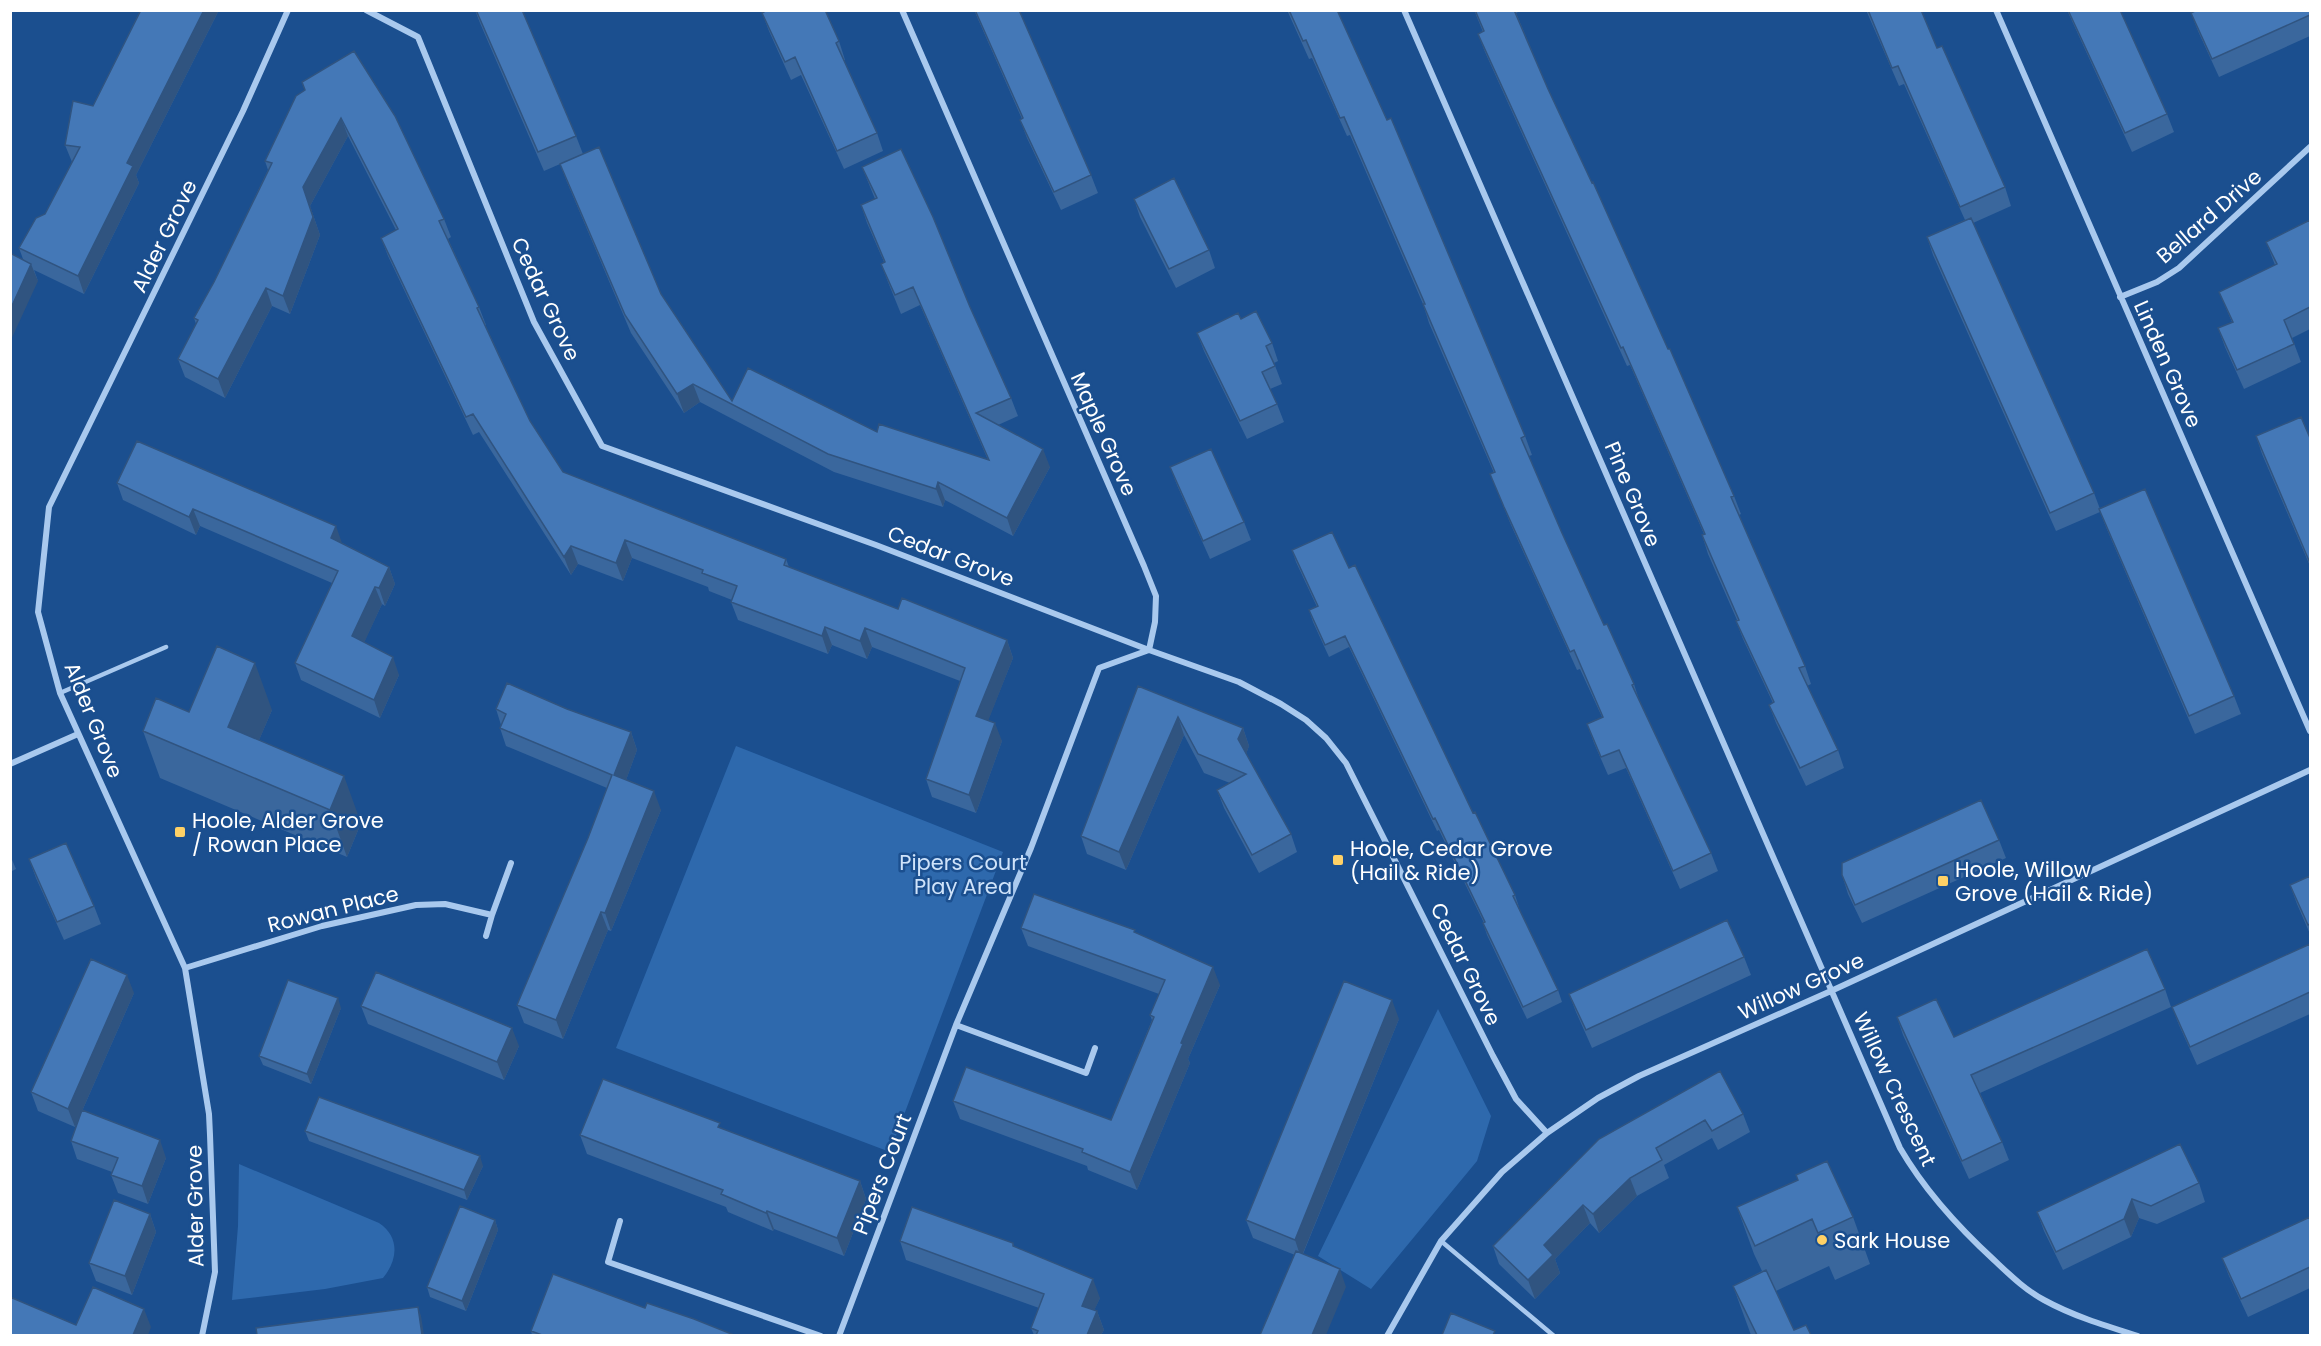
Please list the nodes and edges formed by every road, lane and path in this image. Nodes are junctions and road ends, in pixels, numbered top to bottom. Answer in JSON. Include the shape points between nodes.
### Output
{"nodes":[{"id":1,"x":288,"y":10,"type":"edge"},
{"id":2,"x":366,"y":10,"type":"edge"},
{"id":3,"x":902,"y":10,"type":"edge"},
{"id":4,"x":1404,"y":10,"type":"edge"},
{"id":5,"x":1995,"y":10,"type":"edge"},
{"id":6,"x":2310,"y":147,"type":"edge"},
{"id":7,"x":2120,"y":297,"type":"junction"},
{"id":8,"x":166,"y":647,"type":"dead end"},
{"id":9,"x":1149,"y":650,"type":"junction"},
{"id":10,"x":60,"y":693,"type":"junction"},
{"id":11,"x":2310,"y":731,"type":"edge"},
{"id":12,"x":78,"y":734,"type":"junction"},
{"id":13,"x":10,"y":764,"type":"edge"},
{"id":14,"x":2310,"y":770,"type":"edge"},
{"id":15,"x":511,"y":863,"type":"dead end"},
{"id":16,"x":492,"y":915,"type":"junction"},
{"id":17,"x":486,"y":936,"type":"dead end"},
{"id":18,"x":185,"y":968,"type":"junction"},
{"id":19,"x":1831,"y":991,"type":"junction"},
{"id":20,"x":956,"y":1025,"type":"junction"},
{"id":21,"x":1095,"y":1048,"type":"dead end"},
{"id":22,"x":1547,"y":1133,"type":"junction"},
{"id":23,"x":620,"y":1221,"type":"dead end"},
{"id":24,"x":1441,"y":1241,"type":"junction"},
{"id":25,"x":202,"y":1335,"type":"edge"},
{"id":26,"x":821,"y":1335,"type":"edge"},
{"id":27,"x":839,"y":1335,"type":"edge"},
{"id":28,"x":1387,"y":1335,"type":"edge"},
{"id":29,"x":1554,"y":1335,"type":"edge"},
{"id":30,"x":2138,"y":1335,"type":"edge"}],
"edges":[{"from":1,"to":10,"type":"street","name":"Alder Grove","via":[[243,111],[49,507],[38,612]]},
{"from":2,"to":9,"type":"street","name":"Cedar Grove","via":[[418,38],[534,322],[602,446]]},
{"from":3,"to":9,"type":"street","name":"Maple Grove","via":[[1156,596]]},
{"from":4,"to":19,"type":"street","name":"Pine Grove"},
{"from":5,"to":7,"type":"street","name":"Linden Grove"},
{"from":6,"to":7,"type":"street","name":"Bellard Drive","via":[[2179,268]]},
{"from":7,"to":11,"type":"street","name":"Linden Grove"},
{"from":8,"to":10,"type":"lane"},
{"from":9,"to":20,"type":"street","name":"Pipers Court","via":[[1099,668],[1031,848]]},
{"from":9,"to":22,"type":"street","name":"Cedar Grove","via":[[1239,682],[1306,720],[1326,738],[1346,763],[1516,1099]]},
{"from":10,"to":12,"type":"street","name":"Alder Grove"},
{"from":12,"to":13,"type":"street"},
{"from":12,"to":18,"type":"street","name":"Alder Grove"},
{"from":14,"to":19,"type":"street","name":"Willow Grove"},
{"from":15,"to":16,"type":"street"},
{"from":16,"to":17,"type":"street"},
{"from":16,"to":18,"type":"street","name":"Rowan Place","via":[[445,904],[416,905],[322,926]]},
{"from":18,"to":25,"type":"street","name":"Alder Grove","via":[[210,1135],[215,1272]]},
{"from":19,"to":22,"type":"street","name":"Willow Grove","via":[[1639,1076]]},
{"from":19,"to":30,"type":"street","name":"Willow Crescent","via":[[1899,1148],[1937,1203],[2010,1275],[2042,1299],[2078,1316]]},
{"from":20,"to":21,"type":"street","via":[[1086,1073]]},
{"from":20,"to":27,"type":"street","name":"Pipers Court"},
{"from":22,"to":24,"type":"street","name":"Willow Grove","via":[[1502,1172]]},
{"from":23,"to":26,"type":"street","via":[[608,1262]]},
{"from":24,"to":28,"type":"street","name":"Willow Grove"},
{"from":24,"to":29,"type":"lane"}]}
